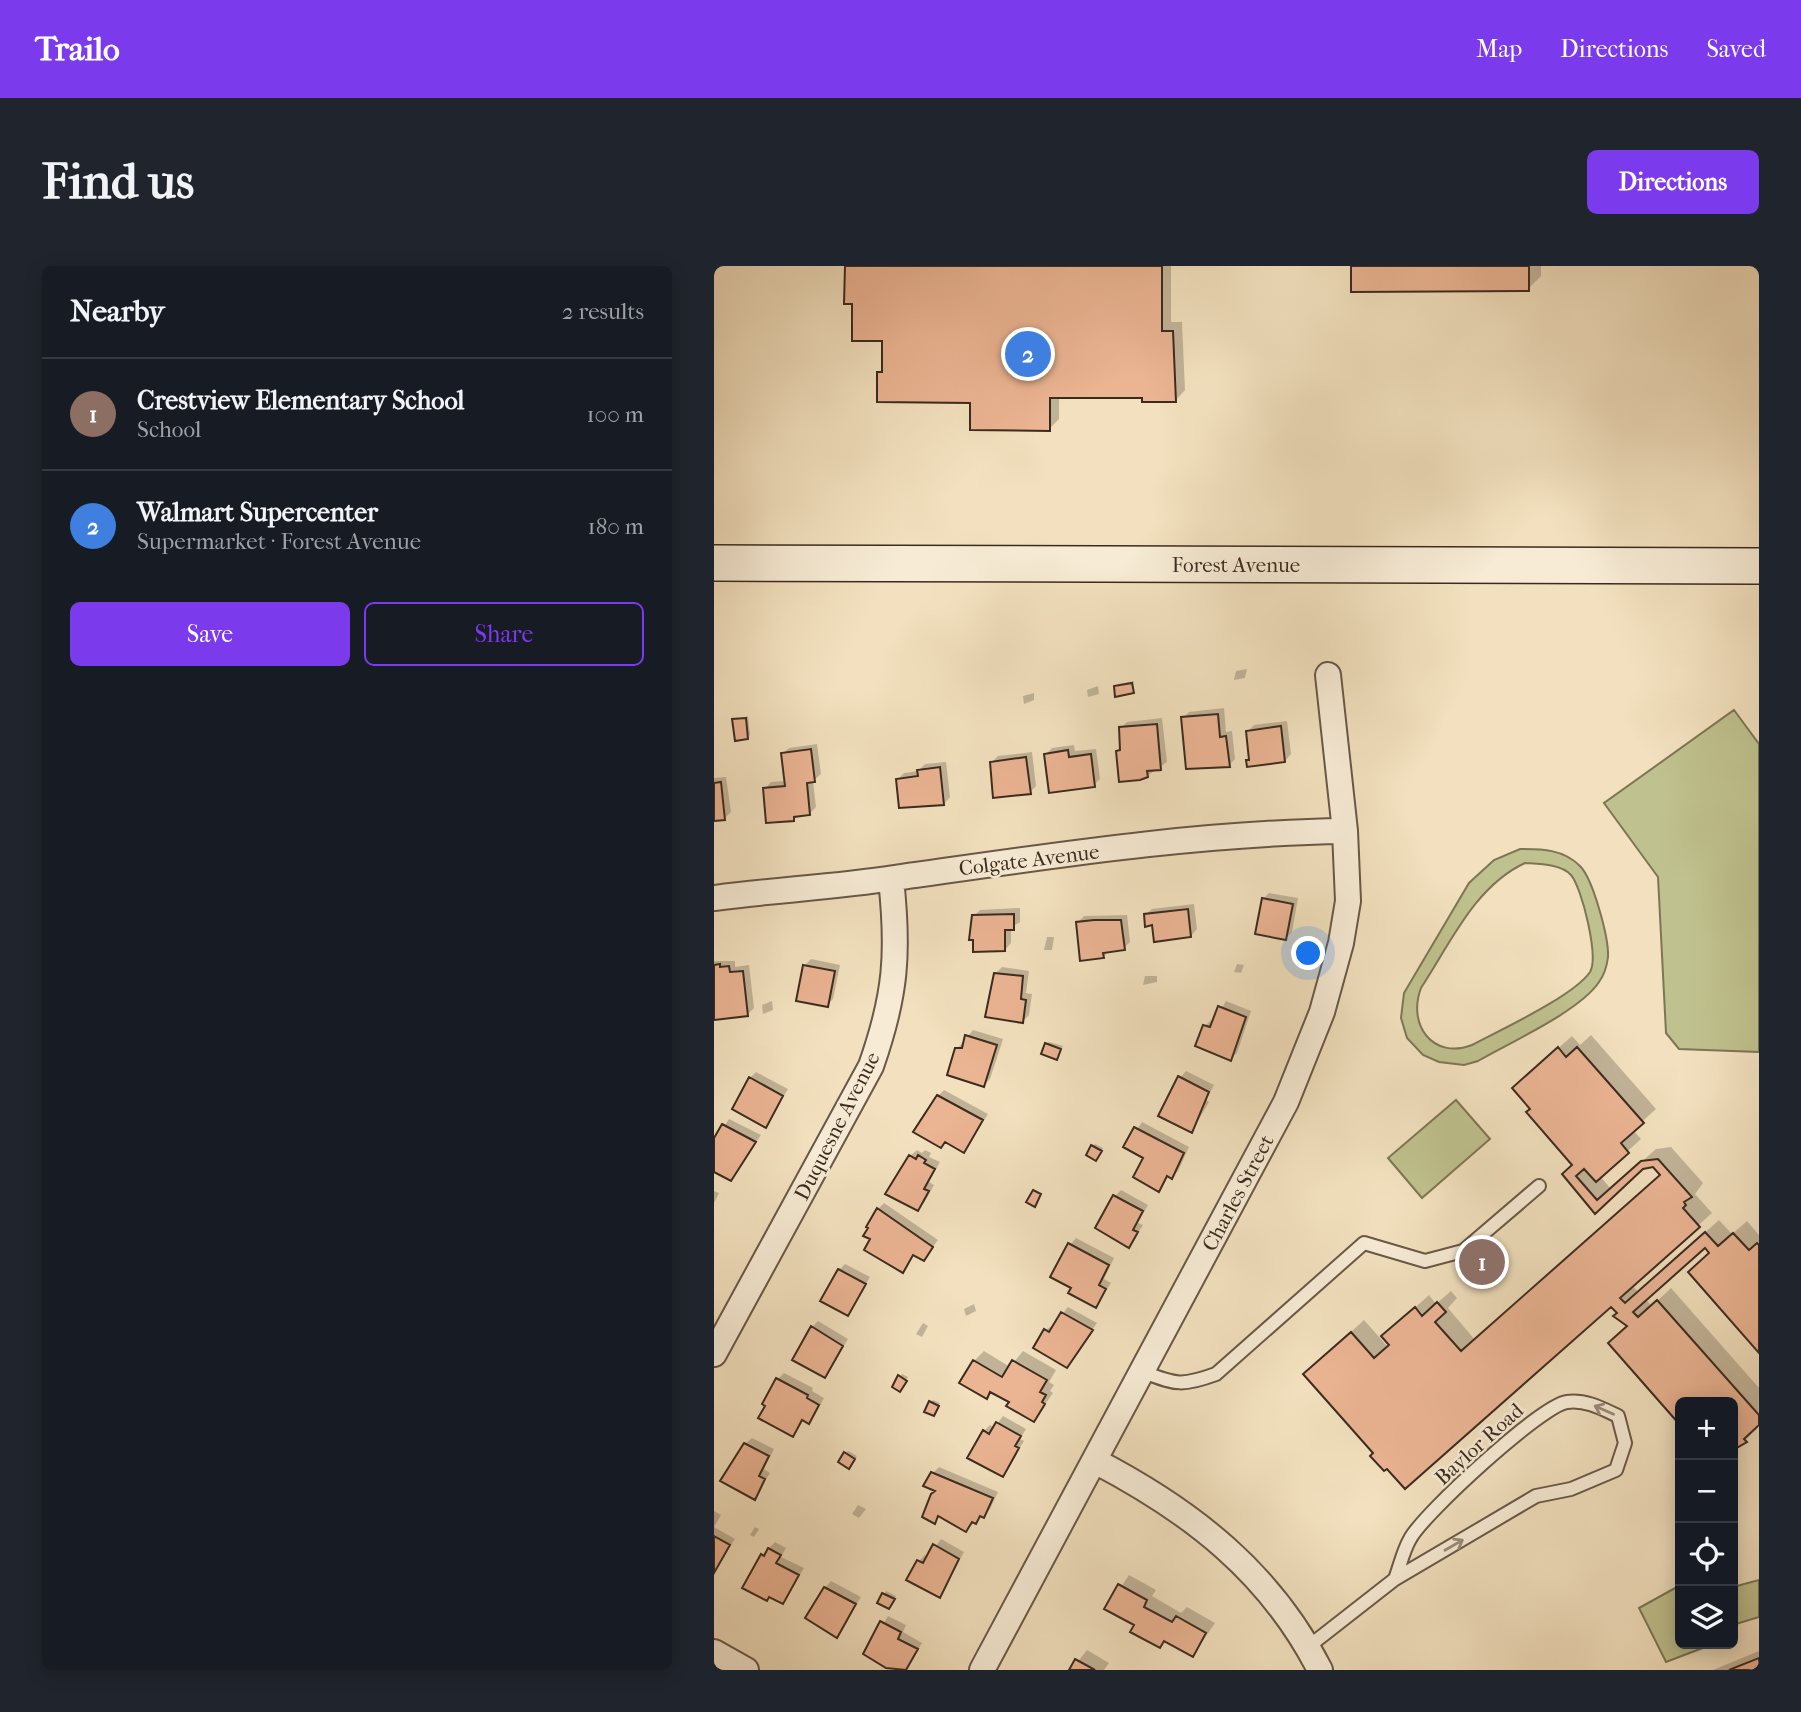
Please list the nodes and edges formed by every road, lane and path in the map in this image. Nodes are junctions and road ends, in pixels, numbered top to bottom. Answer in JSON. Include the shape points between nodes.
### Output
{"nodes":[{"id":1,"x":714,"y":563,"type":"edge"},
{"id":2,"x":1759,"y":566,"type":"edge"},
{"id":3,"x":1328,"y":675,"type":"dead end"},
{"id":4,"x":1345,"y":831,"type":"junction"},
{"id":5,"x":891,"y":879,"type":"junction"},
{"id":6,"x":714,"y":898,"type":"edge"},
{"id":7,"x":1539,"y":1186,"type":"dead end"},
{"id":8,"x":714,"y":1354,"type":"edge"},
{"id":9,"x":1144,"y":1372,"type":"junction"},
{"id":10,"x":1095,"y":1461,"type":"junction"},
{"id":11,"x":1395,"y":1579,"type":"junction"},
{"id":12,"x":1308,"y":1647,"type":"junction"},
{"id":13,"x":714,"y":1652,"type":"edge"},
{"id":14,"x":746,"y":1670,"type":"edge"},
{"id":15,"x":982,"y":1670,"type":"edge"},
{"id":16,"x":1320,"y":1670,"type":"edge"}],
"edges":[{"from":1,"to":2,"type":"main road","name":"Forest Avenue"},
{"from":3,"to":4,"type":"street","name":"Charles Street"},
{"from":4,"to":5,"type":"street","name":"Colgate Avenue","via":[[1199,839]]},
{"from":4,"to":9,"type":"street","name":"Charles Street","via":[[1348,901],[1342,943],[1306,1057]]},
{"from":5,"to":6,"type":"street","name":"Colgate Avenue"},
{"from":5,"to":8,"type":"street","name":"Duquesne Avenue","via":[[897,953],[894,986],[871,1066]]},
{"from":7,"to":9,"type":"lane","via":[[1463,1251],[1425,1261],[1364,1243],[1216,1374],[1174,1384]]},
{"from":9,"to":10,"type":"street","name":"Charles Street"},
{"from":10,"to":12,"type":"street","via":[[1175,1506],[1224,1544],[1253,1573]]},
{"from":10,"to":15,"type":"street","name":"Charles Street"},
{"from":11,"to":11,"type":"lane","name":"Baylor Road","one_way":true,"via":[[1536,1496],[1571,1489],[1616,1470],[1625,1443],[1618,1416],[1595,1405],[1566,1402],[1536,1416],[1426,1517],[1410,1538]]},
{"from":11,"to":12,"type":"lane","name":"Baylor Road"},
{"from":12,"to":16,"type":"street"},
{"from":13,"to":14,"type":"street"}]}
